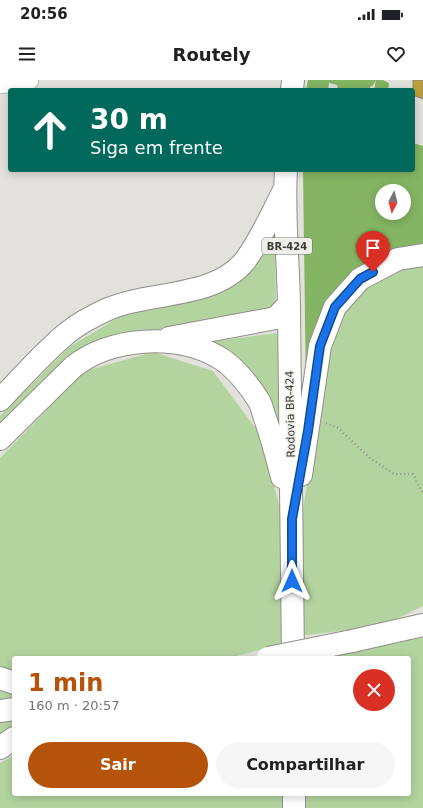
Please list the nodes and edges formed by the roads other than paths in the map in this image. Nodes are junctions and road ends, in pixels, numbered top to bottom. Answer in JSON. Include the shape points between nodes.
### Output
{"nodes":[{"id":1,"x":26,"y":80,"type":"edge"},
{"id":2,"x":29,"y":80,"type":"edge"},
{"id":3,"x":0,"y":84,"type":"edge"},
{"id":4,"x":286,"y":180,"type":"edge"},
{"id":5,"x":423,"y":255,"type":"edge"},
{"id":6,"x":289,"y":304,"type":"junction"},
{"id":7,"x":154,"y":340,"type":"junction"},
{"id":8,"x":0,"y":400,"type":"edge"},
{"id":9,"x":0,"y":439,"type":"edge"},
{"id":10,"x":292,"y":519,"type":"junction"},
{"id":11,"x":423,"y":613,"type":"edge"},
{"id":12,"x":423,"y":625,"type":"edge"},
{"id":13,"x":423,"y":629,"type":"edge"},
{"id":14,"x":398,"y":630,"type":"junction"},
{"id":15,"x":278,"y":656,"type":"edge"},
{"id":16,"x":292,"y":656,"type":"edge"},
{"id":17,"x":0,"y":678,"type":"edge"},
{"id":18,"x":12,"y":682,"type":"edge"},
{"id":19,"x":12,"y":709,"type":"edge"},
{"id":20,"x":0,"y":711,"type":"edge"},
{"id":21,"x":12,"y":739,"type":"edge"},
{"id":22,"x":0,"y":748,"type":"edge"},
{"id":23,"x":294,"y":796,"type":"edge"},
{"id":24,"x":294,"y":808,"type":"edge"}],
"edges":[{"from":1,"to":2,"type":"street"},
{"from":1,"to":3,"type":"street"},
{"from":4,"to":6,"type":"main road","name":"Rodovia BR-424","number":"BR-424"},
{"from":4,"to":8,"type":"main road","via":[[254,247],[232,274],[220,281],[133,302],[93,317],[68,332]]},
{"from":5,"to":10,"type":"main road","via":[[398,260],[360,279],[335,307],[320,346],[301,478]]},
{"from":6,"to":7,"type":"main road","via":[[276,318]]},
{"from":6,"to":10,"type":"main road","name":"Rodovia BR-424","number":"BR-424"},
{"from":7,"to":9,"type":"main road","via":[[98,352],[84,359]]},
{"from":7,"to":10,"type":"main road","via":[[193,346],[218,357],[240,375],[259,402],[273,440]]},
{"from":10,"to":16,"type":"main road","name":"Rodovia BR-424","number":"BR-424"},
{"from":11,"to":14,"type":"main road"},
{"from":12,"to":14,"type":"main road"},
{"from":13,"to":14,"type":"main road"},
{"from":14,"to":15,"type":"main road","bridge":true},
{"from":17,"to":18,"type":"main road"},
{"from":19,"to":20,"type":"main road"},
{"from":21,"to":22,"type":"main road"},
{"from":23,"to":24,"type":"main road"}]}
